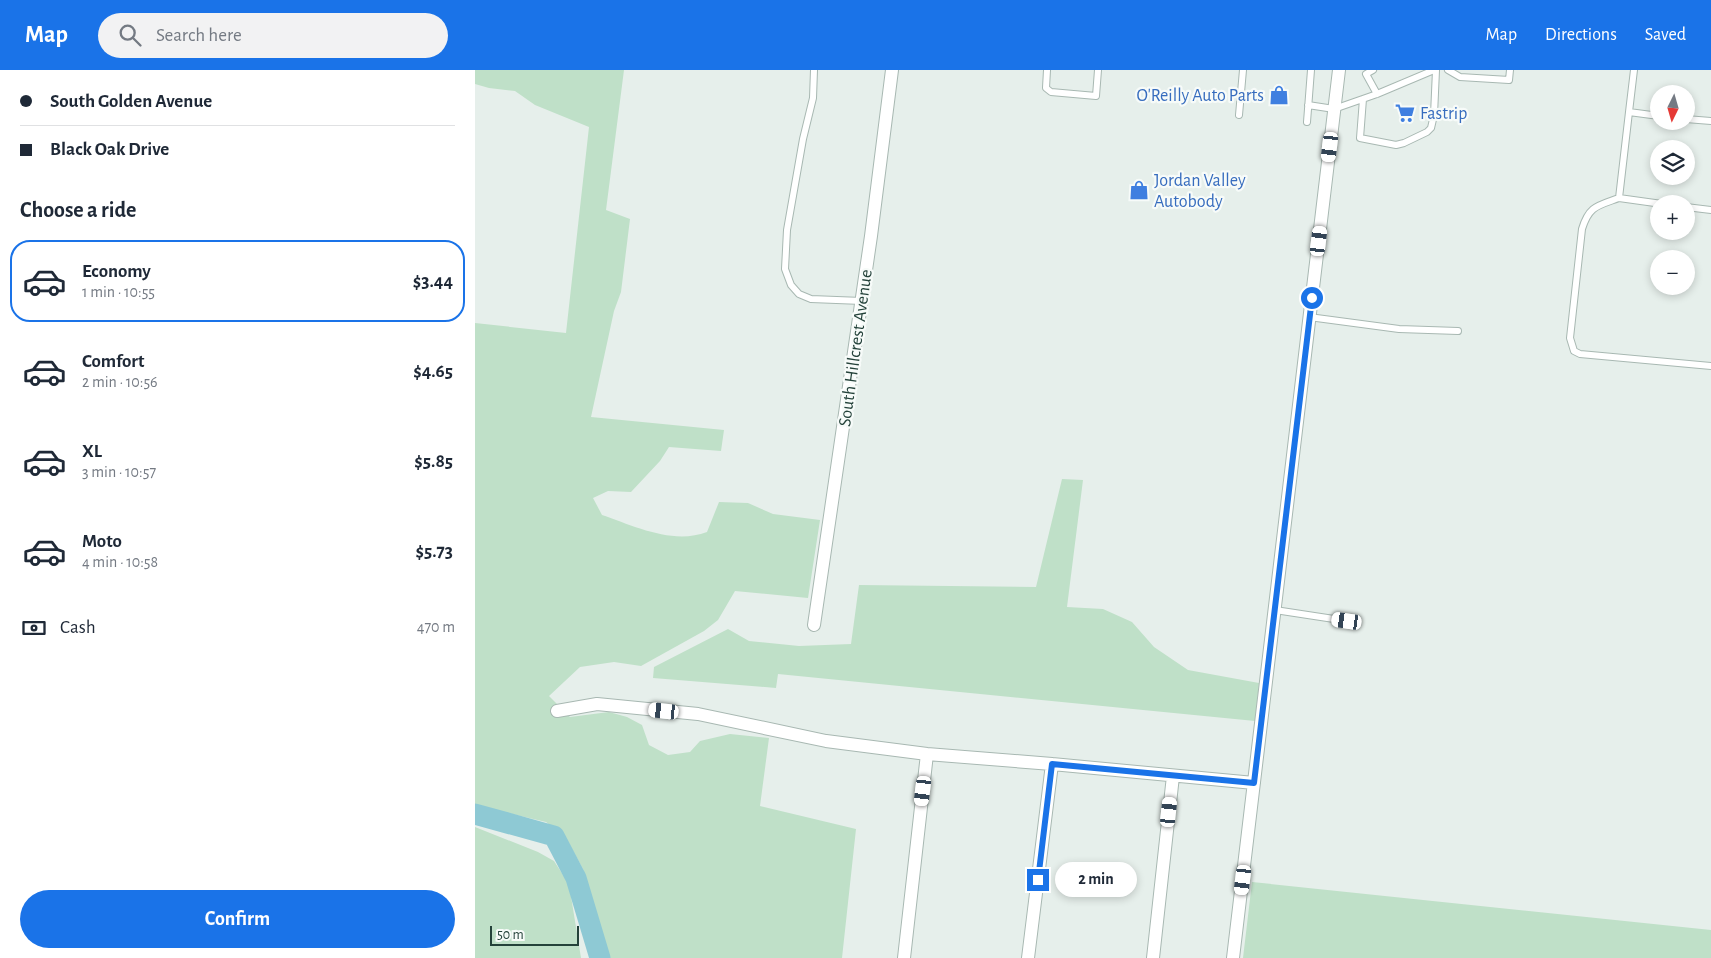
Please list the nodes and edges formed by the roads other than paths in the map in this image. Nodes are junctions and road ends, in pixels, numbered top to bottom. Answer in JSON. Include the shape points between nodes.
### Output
{"nodes":[{"id":1,"x":815,"y":70,"type":"edge"},
{"id":2,"x":892,"y":70,"type":"edge"},
{"id":3,"x":1047,"y":70,"type":"edge"},
{"id":4,"x":1098,"y":70,"type":"edge"},
{"id":5,"x":1243,"y":70,"type":"edge"},
{"id":6,"x":1311,"y":70,"type":"edge"},
{"id":7,"x":1339,"y":70,"type":"edge"},
{"id":8,"x":1373,"y":70,"type":"edge"},
{"id":9,"x":1435,"y":70,"type":"edge"},
{"id":10,"x":1448,"y":70,"type":"edge"},
{"id":11,"x":1510,"y":70,"type":"edge"},
{"id":12,"x":1634,"y":70,"type":"edge"},
{"id":13,"x":1422,"y":72,"type":"edge"},
{"id":14,"x":1377,"y":94,"type":"junction"},
{"id":15,"x":1363,"y":99,"type":"junction"},
{"id":16,"x":1308,"y":105,"type":"junction"},
{"id":17,"x":1334,"y":109,"type":"junction"},
{"id":18,"x":1629,"y":112,"type":"junction"},
{"id":19,"x":1239,"y":115,"type":"dead end"},
{"id":20,"x":1650,"y":115,"type":"edge"},
{"id":21,"x":1695,"y":119,"type":"edge"},
{"id":22,"x":1711,"y":121,"type":"edge"},
{"id":23,"x":1307,"y":122,"type":"dead end"},
{"id":24,"x":1619,"y":198,"type":"junction"},
{"id":25,"x":1650,"y":202,"type":"edge"},
{"id":26,"x":1695,"y":208,"type":"edge"},
{"id":27,"x":1711,"y":210,"type":"edge"},
{"id":28,"x":862,"y":301,"type":"junction"},
{"id":29,"x":1309,"y":317,"type":"junction"},
{"id":30,"x":1458,"y":331,"type":"dead end"},
{"id":31,"x":1711,"y":366,"type":"edge"},
{"id":32,"x":1275,"y":610,"type":"junction"},
{"id":33,"x":1347,"y":621,"type":"dead end"},
{"id":34,"x":814,"y":625,"type":"dead end"},
{"id":35,"x":557,"y":711,"type":"dead end"},
{"id":36,"x":927,"y":754,"type":"junction"},
{"id":37,"x":1052,"y":764,"type":"junction"},
{"id":38,"x":1173,"y":776,"type":"junction"},
{"id":39,"x":1254,"y":783,"type":"junction"},
{"id":40,"x":904,"y":958,"type":"edge"},
{"id":41,"x":1028,"y":958,"type":"edge"},
{"id":42,"x":1153,"y":958,"type":"edge"},
{"id":43,"x":1233,"y":958,"type":"edge"}],
"edges":[{"from":1,"to":28,"type":"lane","via":[[813,98],[787,230],[785,269],[791,285],[799,294],[811,299]]},
{"from":2,"to":28,"type":"street","name":"South Hillcrest Avenue"},
{"from":3,"to":4,"type":"lane","via":[[1046,88],[1051,92],[1096,96]]},
{"from":5,"to":19,"type":"lane"},
{"from":6,"to":16,"type":"lane"},
{"from":7,"to":17,"type":"street"},
{"from":8,"to":14,"type":"lane","via":[[1366,74]]},
{"from":9,"to":13,"type":"lane"},
{"from":9,"to":15,"type":"lane","via":[[1436,100],[1431,128],[1404,143],[1396,145],[1360,138]]},
{"from":10,"to":11,"type":"lane","via":[[1460,77],[1509,80]]},
{"from":12,"to":18,"type":"lane"},
{"from":13,"to":14,"type":"lane"},
{"from":14,"to":15,"type":"lane"},
{"from":15,"to":17,"type":"lane"},
{"from":16,"to":17,"type":"lane"},
{"from":16,"to":23,"type":"lane"},
{"from":17,"to":29,"type":"street"},
{"from":18,"to":20,"type":"lane"},
{"from":18,"to":24,"type":"lane"},
{"from":21,"to":22,"type":"lane"},
{"from":24,"to":25,"type":"lane"},
{"from":24,"to":31,"type":"lane","via":[[1594,207],[1582,229],[1570,338],[1574,351]]},
{"from":26,"to":27,"type":"lane"},
{"from":28,"to":34,"type":"street","name":"South Hillcrest Avenue"},
{"from":29,"to":30,"type":"lane","via":[[1399,329]]},
{"from":29,"to":32,"type":"street"},
{"from":32,"to":33,"type":"lane"},
{"from":32,"to":39,"type":"street"},
{"from":35,"to":36,"type":"street","via":[[597,704],[698,714],[826,741]]},
{"from":36,"to":37,"type":"street"},
{"from":36,"to":40,"type":"street"},
{"from":37,"to":38,"type":"street"},
{"from":37,"to":41,"type":"street"},
{"from":38,"to":39,"type":"street"},
{"from":38,"to":42,"type":"street"},
{"from":39,"to":43,"type":"street"}]}
